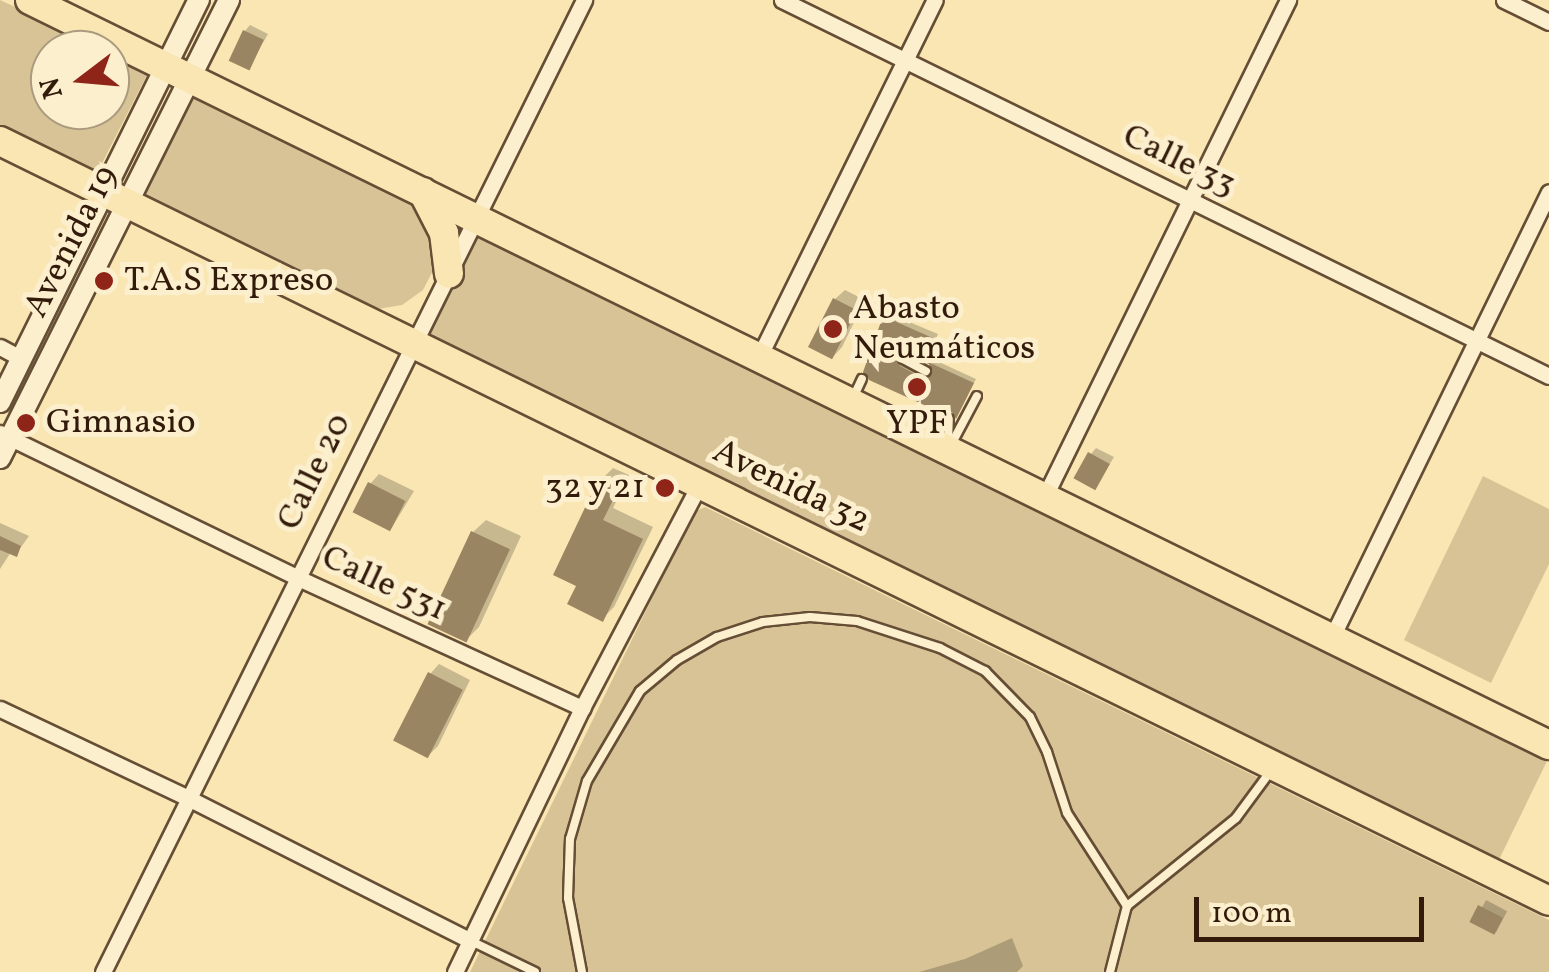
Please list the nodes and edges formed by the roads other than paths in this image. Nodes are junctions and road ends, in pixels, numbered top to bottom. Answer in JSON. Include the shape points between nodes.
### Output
{"nodes":[{"id":1,"x":30,"y":0,"type":"edge"},
{"id":2,"x":199,"y":0,"type":"edge"},
{"id":3,"x":229,"y":0,"type":"edge"},
{"id":4,"x":584,"y":0,"type":"edge"},
{"id":5,"x":782,"y":0,"type":"edge"},
{"id":6,"x":935,"y":0,"type":"edge"},
{"id":7,"x":1288,"y":0,"type":"edge"},
{"id":8,"x":1504,"y":0,"type":"edge"},
{"id":9,"x":1549,"y":22,"type":"edge"},
{"id":10,"x":905,"y":61,"type":"junction"},
{"id":11,"x":178,"y":72,"type":"junction"},
{"id":12,"x":0,"y":141,"type":"edge"},
{"id":13,"x":422,"y":192,"type":"junction"},
{"id":14,"x":1549,"y":192,"type":"edge"},
{"id":15,"x":116,"y":198,"type":"junction"},
{"id":16,"x":1190,"y":200,"type":"junction"},
{"id":17,"x":476,"y":218,"type":"junction"},
{"id":18,"x":449,"y":274,"type":"junction"},
{"id":19,"x":1476,"y":341,"type":"junction"},
{"id":20,"x":412,"y":344,"type":"junction"},
{"id":21,"x":0,"y":347,"type":"edge"},
{"id":22,"x":20,"y":358,"type":"junction"},
{"id":23,"x":758,"y":359,"type":"junction"},
{"id":24,"x":903,"y":359,"type":"dead end"},
{"id":25,"x":926,"y":370,"type":"dead end"},
{"id":26,"x":1549,"y":376,"type":"edge"},
{"id":27,"x":977,"y":396,"type":"dead end"},
{"id":28,"x":0,"y":402,"type":"edge"},
{"id":29,"x":949,"y":419,"type":"dead end"},
{"id":30,"x":5,"y":436,"type":"edge"},
{"id":31,"x":948,"y":452,"type":"junction"},
{"id":32,"x":0,"y":458,"type":"edge"},
{"id":33,"x":699,"y":485,"type":"junction"},
{"id":34,"x":1044,"y":498,"type":"junction"},
{"id":35,"x":296,"y":577,"type":"junction"},
{"id":36,"x":1331,"y":638,"type":"junction"},
{"id":37,"x":582,"y":708,"type":"junction"},
{"id":38,"x":0,"y":709,"type":"edge"},
{"id":39,"x":1549,"y":745,"type":"edge"},
{"id":40,"x":1274,"y":764,"type":"junction"},
{"id":41,"x":188,"y":798,"type":"junction"},
{"id":42,"x":1549,"y":901,"type":"edge"},
{"id":43,"x":1127,"y":906,"type":"junction"},
{"id":44,"x":470,"y":940,"type":"junction"},
{"id":45,"x":103,"y":972,"type":"edge"},
{"id":46,"x":455,"y":972,"type":"edge"},
{"id":47,"x":535,"y":972,"type":"edge"},
{"id":48,"x":582,"y":972,"type":"edge"},
{"id":49,"x":1110,"y":972,"type":"edge"}],
"edges":[{"from":1,"to":11,"type":"highway"},
{"from":2,"to":11,"type":"main road","name":"Avenida 19"},
{"from":3,"to":11,"type":"main road","name":"Avenida 19"},
{"from":4,"to":17,"type":"street","name":"Calle 20"},
{"from":5,"to":10,"type":"street","name":"Calle 33"},
{"from":6,"to":10,"type":"street"},
{"from":7,"to":16,"type":"street"},
{"from":8,"to":9,"type":"street"},
{"from":10,"to":16,"type":"street","name":"Calle 33"},
{"from":10,"to":23,"type":"street"},
{"from":11,"to":13,"type":"highway"},
{"from":11,"to":15,"type":"main road","name":"Avenida 19"},
{"from":12,"to":15,"type":"highway","name":"Avenida 32"},
{"from":13,"to":17,"type":"highway"},
{"from":13,"to":18,"type":"highway","via":[[444,233]]},
{"from":14,"to":19,"type":"street"},
{"from":15,"to":20,"type":"highway","name":"Avenida 32"},
{"from":15,"to":22,"type":"main road","name":"Avenida 19"},
{"from":15,"to":30,"type":"main road","name":"Avenida 19"},
{"from":16,"to":19,"type":"street","name":"Calle 33"},
{"from":16,"to":34,"type":"street"},
{"from":17,"to":18,"type":"street","name":"Calle 20"},
{"from":17,"to":23,"type":"highway"},
{"from":18,"to":20,"type":"street","name":"Calle 20"},
{"from":19,"to":26,"type":"street","name":"Calle 33"},
{"from":19,"to":36,"type":"street"},
{"from":20,"to":33,"type":"highway","name":"Avenida 32"},
{"from":20,"to":35,"type":"street","name":"Calle 20"},
{"from":21,"to":22,"type":"street"},
{"from":22,"to":28,"type":"main road","name":"Avenida 19"},
{"from":23,"to":31,"type":"highway","via":[[856,392]]},
{"from":24,"to":25,"type":"lane"},
{"from":27,"to":31,"type":"lane"},
{"from":29,"to":31,"type":"lane"},
{"from":30,"to":32,"type":"main road","name":"Avenida 19"},
{"from":30,"to":35,"type":"street","name":"Calle 531"},
{"from":31,"to":34,"type":"highway"},
{"from":33,"to":37,"type":"street"},
{"from":33,"to":40,"type":"highway","name":"Avenida 32"},
{"from":34,"to":36,"type":"highway"},
{"from":35,"to":37,"type":"street","name":"Calle 531"},
{"from":35,"to":41,"type":"street","name":"Calle 20"},
{"from":36,"to":39,"type":"highway"},
{"from":37,"to":44,"type":"street"},
{"from":38,"to":41,"type":"street"},
{"from":40,"to":42,"type":"highway","name":"Avenida 32"},
{"from":40,"to":43,"type":"lane","via":[[1236,818]]},
{"from":41,"to":44,"type":"street"},
{"from":41,"to":45,"type":"street","name":"Calle 20"},
{"from":43,"to":48,"type":"lane","via":[[1067,814],[1030,718],[985,671],[912,636],[857,621],[764,622],[677,660],[640,691],[587,780],[570,839],[568,898]]},
{"from":43,"to":49,"type":"lane"},
{"from":44,"to":46,"type":"street"},
{"from":44,"to":47,"type":"lane"}]}
